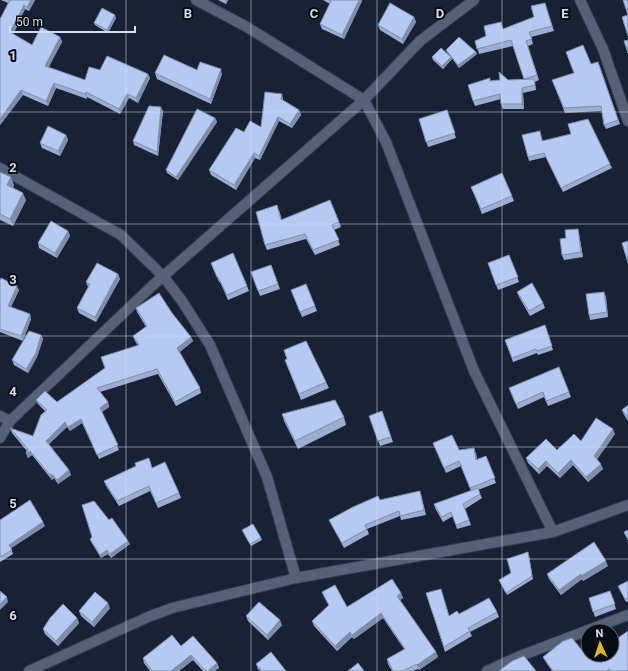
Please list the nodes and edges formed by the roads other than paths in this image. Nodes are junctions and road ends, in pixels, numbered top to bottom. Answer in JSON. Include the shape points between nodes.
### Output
{"nodes":[{"id":1,"x":196,"y":0,"type":"edge"},
{"id":2,"x":474,"y":0,"type":"edge"},
{"id":3,"x":580,"y":0,"type":"edge"},
{"id":4,"x":364,"y":100,"type":"junction"},
{"id":5,"x":628,"y":121,"type":"edge"},
{"id":6,"x":0,"y":168,"type":"edge"},
{"id":7,"x":163,"y":276,"type":"junction"},
{"id":8,"x":0,"y":416,"type":"edge"},
{"id":9,"x":10,"y":421,"type":"junction"},
{"id":10,"x":0,"y":438,"type":"edge"},
{"id":11,"x":628,"y":505,"type":"edge"},
{"id":12,"x":553,"y":532,"type":"junction"},
{"id":13,"x":296,"y":578,"type":"junction"},
{"id":14,"x":628,"y":615,"type":"edge"},
{"id":15,"x":29,"y":671,"type":"edge"},
{"id":16,"x":487,"y":671,"type":"edge"}],
"edges":[{"from":1,"to":4,"type":"street","via":[[247,27]]},
{"from":2,"to":4,"type":"street","via":[[420,41]]},
{"from":3,"to":5,"type":"street","via":[[603,49]]},
{"from":4,"to":7,"type":"street"},
{"from":4,"to":12,"type":"street","via":[[386,142],[474,371]]},
{"from":6,"to":7,"type":"street","via":[[121,235]]},
{"from":7,"to":9,"type":"street"},
{"from":7,"to":13,"type":"street","via":[[210,345],[267,477]]},
{"from":8,"to":9,"type":"street"},
{"from":9,"to":10,"type":"street"},
{"from":11,"to":12,"type":"street"},
{"from":12,"to":13,"type":"street"},
{"from":13,"to":15,"type":"street","via":[[172,608]]},
{"from":14,"to":16,"type":"street"}]}
